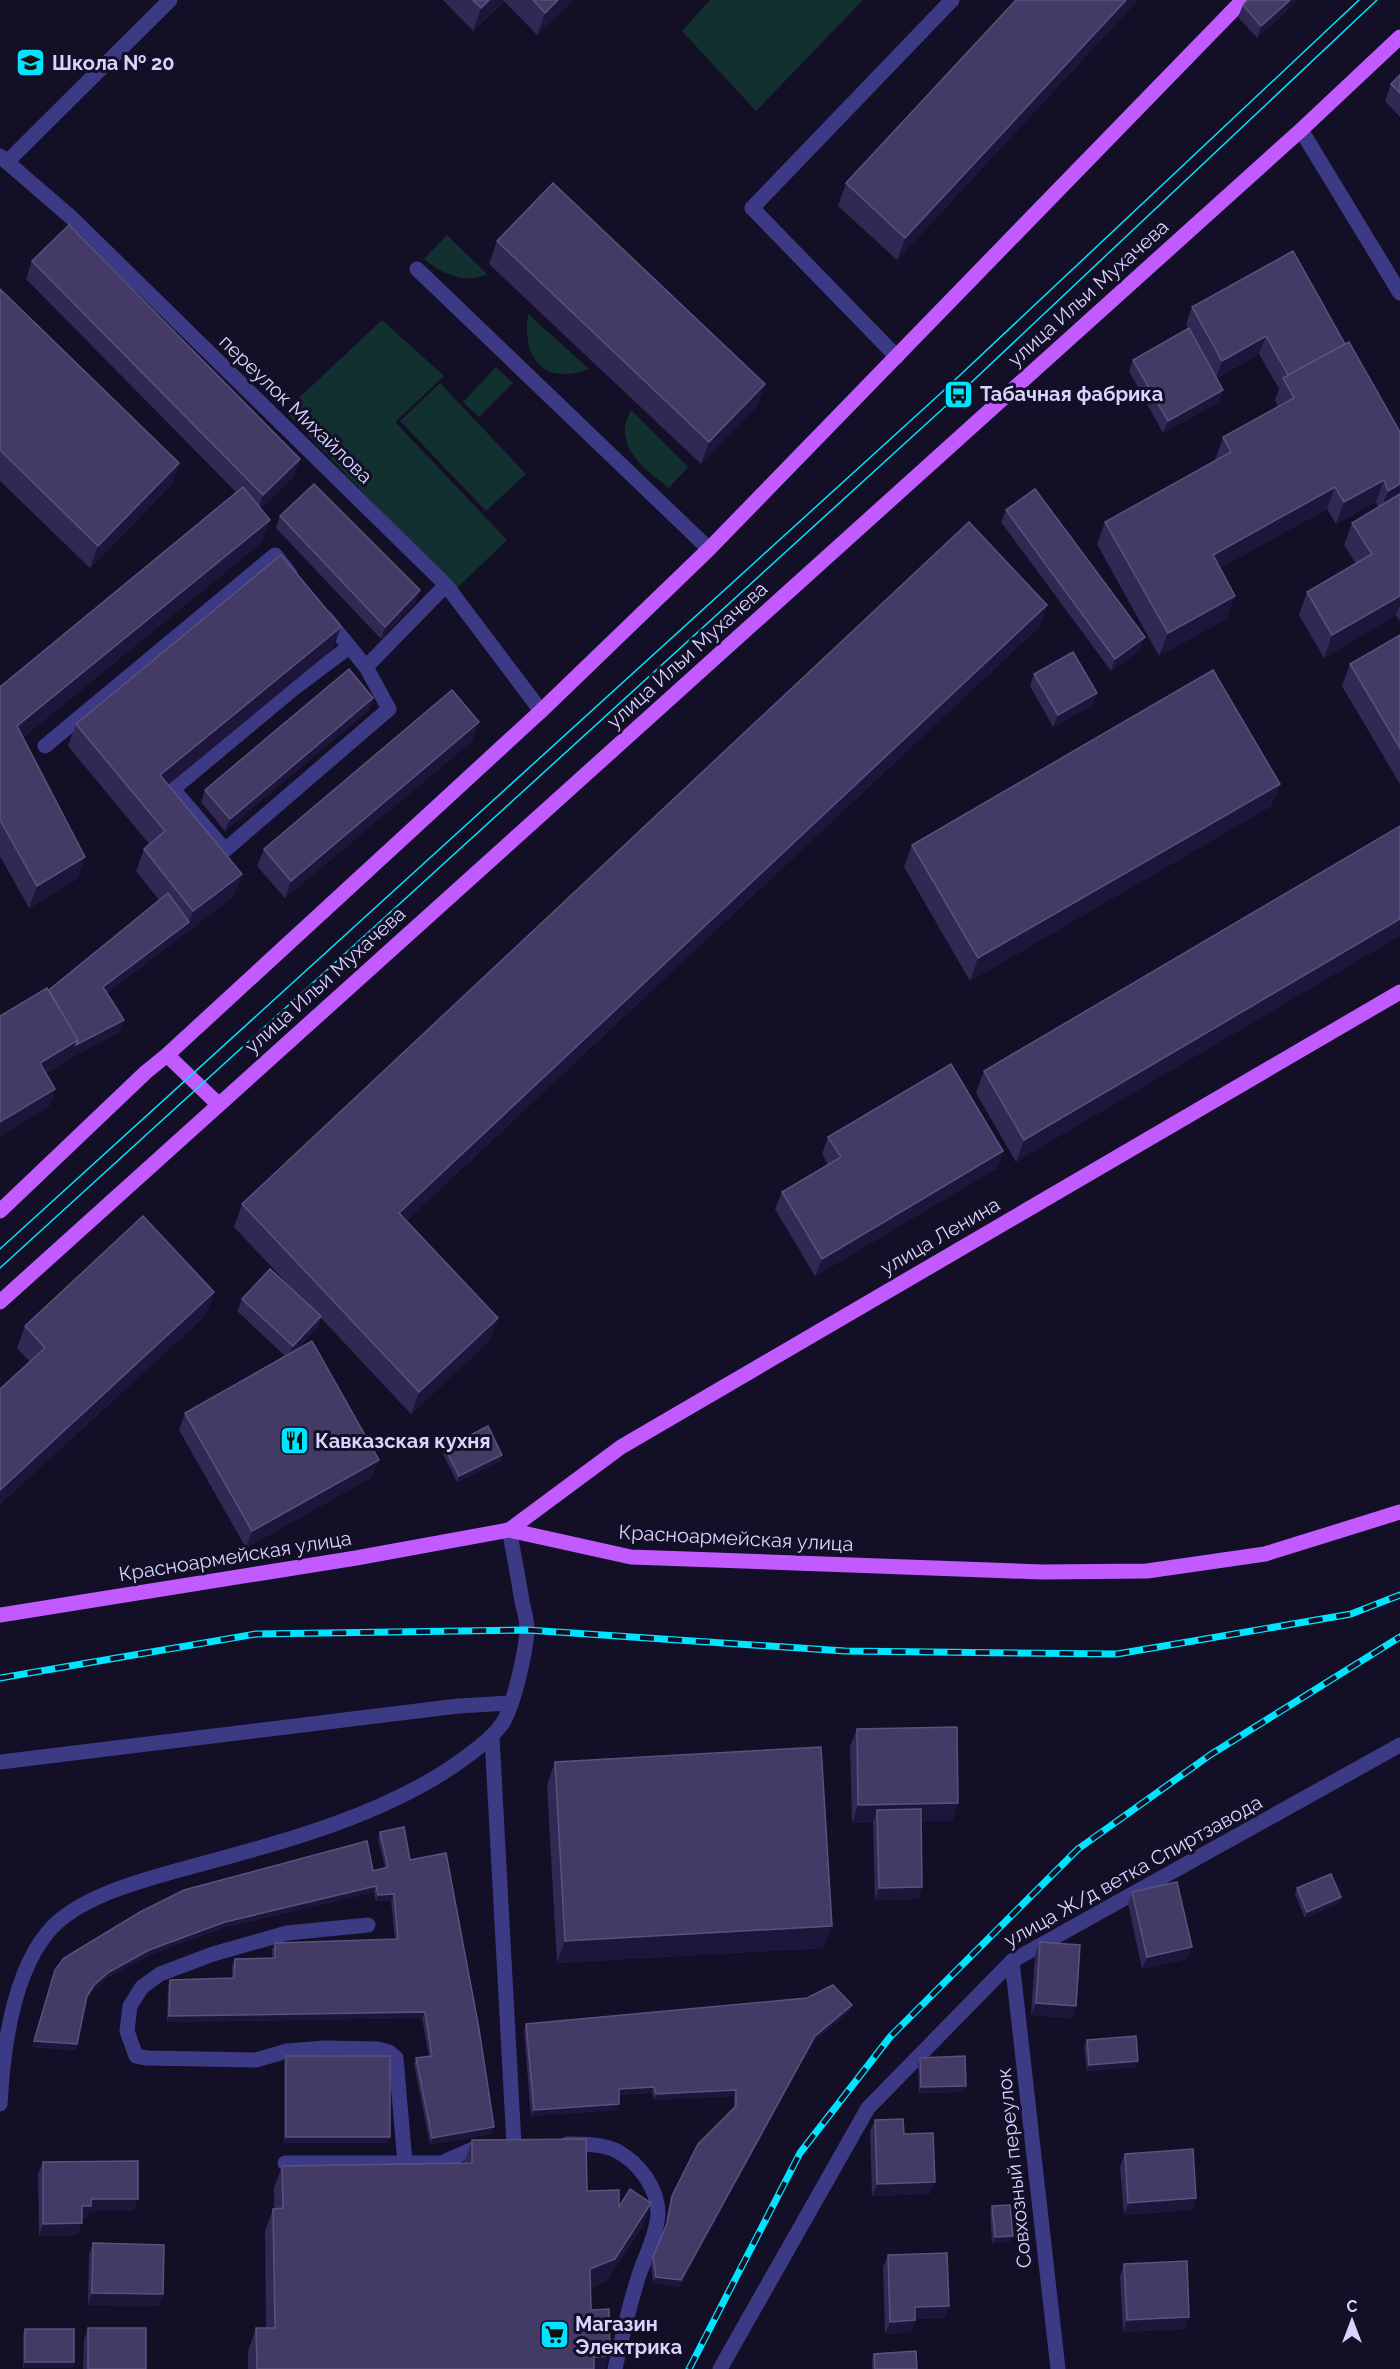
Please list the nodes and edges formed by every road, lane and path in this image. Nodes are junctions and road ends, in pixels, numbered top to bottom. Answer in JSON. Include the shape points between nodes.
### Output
{"nodes":[{"id":1,"x":170,"y":0,"type":"edge"},
{"id":2,"x":952,"y":0,"type":"edge"},
{"id":3,"x":1243,"y":0,"type":"edge"},
{"id":4,"x":1400,"y":37,"type":"edge"},
{"id":5,"x":1301,"y":130,"type":"junction"},
{"id":6,"x":4,"y":159,"type":"edge"},
{"id":7,"x":417,"y":269,"type":"dead end"},
{"id":8,"x":1400,"y":293,"type":"edge"},
{"id":9,"x":897,"y":357,"type":"junction"},
{"id":10,"x":709,"y":549,"type":"junction"},
{"id":11,"x":297,"y":583,"type":"edge"},
{"id":12,"x":446,"y":585,"type":"junction"},
{"id":13,"x":319,"y":610,"type":"edge"},
{"id":14,"x":349,"y":647,"type":"junction"},
{"id":15,"x":366,"y":666,"type":"junction"},
{"id":16,"x":541,"y":711,"type":"junction"},
{"id":17,"x":45,"y":746,"type":"dead end"},
{"id":18,"x":1400,"y":992,"type":"edge"},
{"id":19,"x":167,"y":1055,"type":"junction"},
{"id":20,"x":218,"y":1104,"type":"junction"},
{"id":21,"x":0,"y":1211,"type":"edge"},
{"id":22,"x":0,"y":1302,"type":"edge"},
{"id":23,"x":1400,"y":1512,"type":"edge"},
{"id":24,"x":509,"y":1530,"type":"junction"},
{"id":25,"x":0,"y":1615,"type":"edge"},
{"id":26,"x":511,"y":1703,"type":"junction"},
{"id":27,"x":492,"y":1737,"type":"junction"},
{"id":28,"x":1400,"y":1745,"type":"edge"},
{"id":29,"x":0,"y":1762,"type":"edge"},
{"id":30,"x":368,"y":1924,"type":"dead end"},
{"id":31,"x":1012,"y":1961,"type":"junction"},
{"id":32,"x":0,"y":2104,"type":"edge"},
{"id":33,"x":549,"y":2145,"type":"edge"},
{"id":34,"x":285,"y":2163,"type":"edge"},
{"id":35,"x":405,"y":2163,"type":"junction"},
{"id":36,"x":615,"y":2369,"type":"edge"},
{"id":37,"x":720,"y":2369,"type":"edge"},
{"id":38,"x":1058,"y":2369,"type":"edge"}],
"edges":[{"from":1,"to":6,"type":"street"},
{"from":2,"to":9,"type":"street","via":[[752,208]]},
{"from":3,"to":9,"type":"main road"},
{"from":4,"to":5,"type":"main road","name":"улица Ильи Мухачева"},
{"from":5,"to":8,"type":"street"},
{"from":5,"to":20,"type":"main road","name":"улица Ильи Мухачева"},
{"from":6,"to":12,"type":"street","name":"переулок Михайлова","via":[[73,219]]},
{"from":7,"to":10,"type":"street"},
{"from":9,"to":10,"type":"main road"},
{"from":10,"to":16,"type":"main road"},
{"from":11,"to":17,"type":"street","via":[[275,555]]},
{"from":12,"to":15,"type":"street"},
{"from":12,"to":16,"type":"street","name":"переулок Михайлова"},
{"from":13,"to":14,"type":"street"},
{"from":14,"to":15,"type":"street"},
{"from":14,"to":15,"type":"street","via":[[173,789],[225,850],[389,709]]},
{"from":16,"to":19,"type":"main road"},
{"from":18,"to":24,"type":"main road","name":"улица Ленина","via":[[621,1447]]},
{"from":19,"to":20,"type":"main road"},
{"from":19,"to":21,"type":"main road"},
{"from":20,"to":22,"type":"main road","name":"улица Ильи Мухачева"},
{"from":23,"to":24,"type":"main road","name":"Красноармейская улица","via":[[1265,1554],[1147,1571],[1042,1572],[631,1557]]},
{"from":24,"to":25,"type":"main road","name":"Красноармейская улица"},
{"from":24,"to":26,"type":"street","via":[[527,1630]]},
{"from":26,"to":27,"type":"street"},
{"from":26,"to":29,"type":"street","via":[[446,1707]]},
{"from":27,"to":32,"type":"street","via":[[447,1771],[367,1812],[261,1849],[150,1878],[98,1897],[72,1912],[48,1931],[30,1961],[12,2007],[2,2063]]},
{"from":27,"to":35,"type":"street","via":[[520,2145],[473,2149],[441,2163]]},
{"from":28,"to":31,"type":"street","name":"улица Ж/д ветка Спиртзавода"},
{"from":30,"to":35,"type":"street","via":[[287,1933],[160,1974],[142,1987],[130,2006],[127,2031],[136,2056],[147,2058],[256,2060],[287,2051],[325,2048],[389,2052],[396,2058]]},
{"from":31,"to":37,"type":"street","name":"улица Ж/д ветка Спиртзавода","via":[[868,2108]]},
{"from":31,"to":38,"type":"street","name":"Совхозный переулок"},
{"from":33,"to":36,"type":"street","via":[[584,2144],[616,2151],[636,2165],[651,2184],[656,2222],[630,2303]]},
{"from":34,"to":35,"type":"street"}]}
